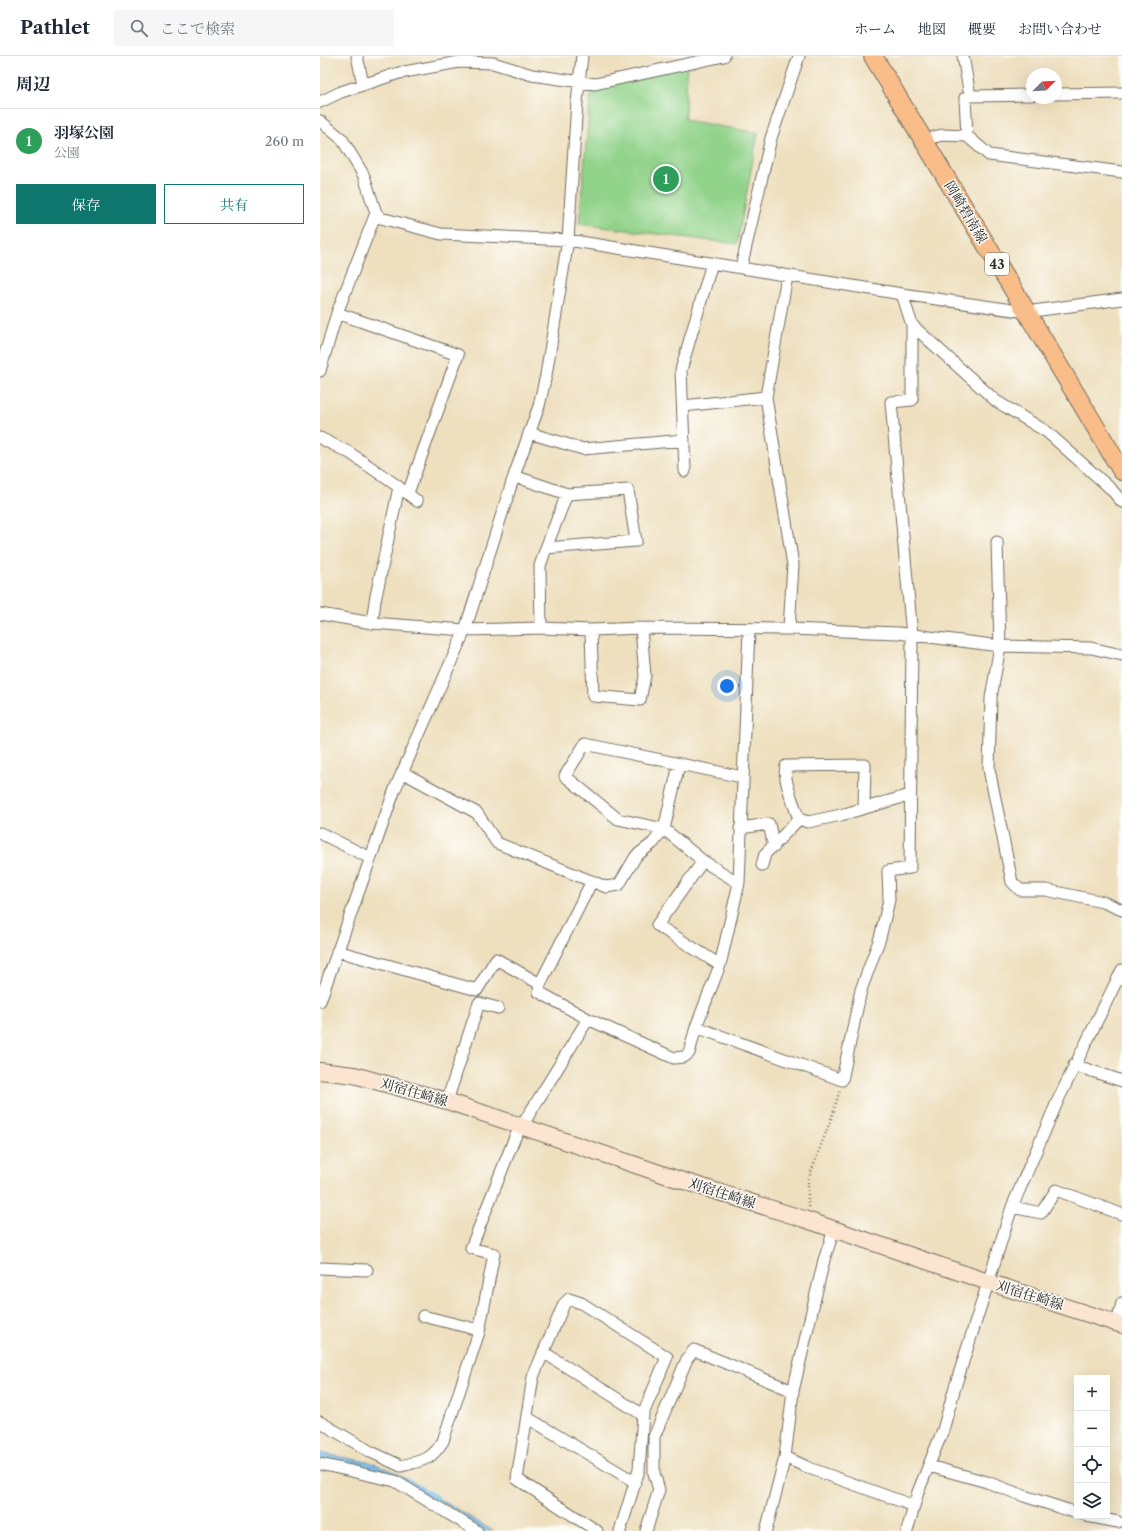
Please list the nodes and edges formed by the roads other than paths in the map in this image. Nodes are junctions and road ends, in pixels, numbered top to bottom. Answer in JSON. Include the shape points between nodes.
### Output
{"nodes":[{"id":1,"x":357,"y":56,"type":"edge"},
{"id":2,"x":582,"y":56,"type":"edge"},
{"id":3,"x":724,"y":56,"type":"edge"},
{"id":4,"x":798,"y":56,"type":"edge"},
{"id":5,"x":873,"y":56,"type":"edge"},
{"id":6,"x":963,"y":56,"type":"edge"},
{"id":7,"x":494,"y":59,"type":"edge"},
{"id":8,"x":579,"y":82,"type":"junction"},
{"id":9,"x":363,"y":84,"type":"junction"},
{"id":10,"x":1122,"y":93,"type":"edge"},
{"id":11,"x":1062,"y":94,"type":"edge"},
{"id":12,"x":1026,"y":95,"type":"edge"},
{"id":13,"x":970,"y":96,"type":"junction"},
{"id":14,"x":320,"y":102,"type":"edge"},
{"id":15,"x":320,"y":121,"type":"edge"},
{"id":16,"x":967,"y":136,"type":"junction"},
{"id":17,"x":923,"y":140,"type":"junction"},
{"id":18,"x":1122,"y":172,"type":"edge"},
{"id":19,"x":376,"y":213,"type":"junction"},
{"id":20,"x":568,"y":240,"type":"junction"},
{"id":21,"x":712,"y":263,"type":"junction"},
{"id":22,"x":741,"y":268,"type":"junction"},
{"id":23,"x":787,"y":276,"type":"junction"},
{"id":24,"x":902,"y":294,"type":"junction"},
{"id":25,"x":1122,"y":299,"type":"edge"},
{"id":26,"x":1026,"y":312,"type":"junction"},
{"id":27,"x":338,"y":313,"type":"junction"},
{"id":28,"x":912,"y":325,"type":"junction"},
{"id":29,"x":320,"y":370,"type":"edge"},
{"id":30,"x":766,"y":397,"type":"junction"},
{"id":31,"x":683,"y":406,"type":"junction"},
{"id":32,"x":529,"y":433,"type":"junction"},
{"id":33,"x":320,"y":438,"type":"edge"},
{"id":34,"x":684,"y":440,"type":"junction"},
{"id":35,"x":685,"y":471,"type":"dead end"},
{"id":36,"x":1122,"y":471,"type":"edge"},
{"id":37,"x":514,"y":476,"type":"junction"},
{"id":38,"x":403,"y":490,"type":"junction"},
{"id":39,"x":567,"y":494,"type":"junction"},
{"id":40,"x":417,"y":501,"type":"dead end"},
{"id":41,"x":1122,"y":502,"type":"edge"},
{"id":42,"x":998,"y":542,"type":"dead end"},
{"id":43,"x":546,"y":548,"type":"junction"},
{"id":44,"x":320,"y":614,"type":"edge"},
{"id":45,"x":372,"y":623,"type":"junction"},
{"id":46,"x":541,"y":628,"type":"junction"},
{"id":47,"x":641,"y":628,"type":"junction"},
{"id":48,"x":749,"y":629,"type":"junction"},
{"id":49,"x":789,"y":629,"type":"junction"},
{"id":50,"x":465,"y":630,"type":"junction"},
{"id":51,"x":591,"y":630,"type":"junction"},
{"id":52,"x":912,"y":636,"type":"junction"},
{"id":53,"x":1000,"y":646,"type":"junction"},
{"id":54,"x":1122,"y":655,"type":"edge"},
{"id":55,"x":679,"y":765,"type":"junction"},
{"id":56,"x":402,"y":772,"type":"junction"},
{"id":57,"x":742,"y":777,"type":"junction"},
{"id":58,"x":910,"y":795,"type":"junction"},
{"id":59,"x":864,"y":808,"type":"junction"},
{"id":60,"x":799,"y":819,"type":"junction"},
{"id":61,"x":740,"y":828,"type":"junction"},
{"id":62,"x":664,"y":829,"type":"junction"},
{"id":63,"x":320,"y":833,"type":"edge"},
{"id":64,"x":774,"y":847,"type":"junction"},
{"id":65,"x":370,"y":858,"type":"junction"},
{"id":66,"x":703,"y":861,"type":"junction"},
{"id":67,"x":762,"y":866,"type":"dead end"},
{"id":68,"x":592,"y":881,"type":"junction"},
{"id":69,"x":739,"y":883,"type":"junction"},
{"id":70,"x":1122,"y":910,"type":"edge"},
{"id":71,"x":337,"y":951,"type":"junction"},
{"id":72,"x":720,"y":965,"type":"junction"},
{"id":73,"x":1122,"y":970,"type":"edge"},
{"id":74,"x":540,"y":984,"type":"junction"},
{"id":75,"x":320,"y":1001,"type":"edge"},
{"id":76,"x":498,"y":1008,"type":"dead end"},
{"id":77,"x":588,"y":1019,"type":"junction"},
{"id":78,"x":696,"y":1028,"type":"junction"},
{"id":79,"x":1074,"y":1065,"type":"junction"},
{"id":80,"x":320,"y":1071,"type":"edge"},
{"id":81,"x":1122,"y":1081,"type":"edge"},
{"id":82,"x":447,"y":1101,"type":"junction"},
{"id":83,"x":520,"y":1126,"type":"junction"},
{"id":84,"x":1012,"y":1207,"type":"junction"},
{"id":85,"x":1122,"y":1212,"type":"edge"},
{"id":86,"x":834,"y":1230,"type":"junction"},
{"id":87,"x":320,"y":1268,"type":"edge"},
{"id":88,"x":367,"y":1270,"type":"dead end"},
{"id":89,"x":988,"y":1282,"type":"junction"},
{"id":90,"x":1122,"y":1303,"type":"edge"},
{"id":91,"x":423,"y":1316,"type":"dead end"},
{"id":92,"x":1120,"y":1324,"type":"edge"},
{"id":93,"x":479,"y":1330,"type":"junction"},
{"id":94,"x":542,"y":1352,"type":"junction"},
{"id":95,"x":793,"y":1391,"type":"junction"},
{"id":96,"x":643,"y":1415,"type":"junction"},
{"id":97,"x":528,"y":1418,"type":"junction"},
{"id":98,"x":320,"y":1422,"type":"edge"},
{"id":99,"x":785,"y":1457,"type":"junction"},
{"id":100,"x":320,"y":1464,"type":"edge"},
{"id":101,"x":401,"y":1466,"type":"junction"},
{"id":102,"x":929,"y":1466,"type":"junction"},
{"id":103,"x":395,"y":1481,"type":"junction"},
{"id":104,"x":635,"y":1482,"type":"junction"},
{"id":105,"x":914,"y":1506,"type":"junction"},
{"id":106,"x":1074,"y":1513,"type":"edge"},
{"id":107,"x":1101,"y":1519,"type":"edge"},
{"id":108,"x":1119,"y":1523,"type":"edge"},
{"id":109,"x":477,"y":1531,"type":"edge"},
{"id":110,"x":597,"y":1531,"type":"edge"},
{"id":111,"x":620,"y":1531,"type":"edge"},
{"id":112,"x":646,"y":1531,"type":"edge"},
{"id":113,"x":766,"y":1531,"type":"edge"},
{"id":114,"x":907,"y":1531,"type":"edge"}],
"edges":[{"from":1,"to":9,"type":"street"},
{"from":2,"to":8,"type":"street"},
{"from":3,"to":8,"type":"street","via":[[595,84]]},
{"from":4,"to":22,"type":"street","via":[[771,138]]},
{"from":5,"to":17,"type":"main road","name":"岡崎碧南線","number":"43"},
{"from":6,"to":13,"type":"street"},
{"from":7,"to":8,"type":"street","via":[[532,75]]},
{"from":7,"to":9,"type":"street","via":[[459,62],[399,73]]},
{"from":8,"to":20,"type":"street"},
{"from":9,"to":14,"type":"street"},
{"from":10,"to":11,"type":"street"},
{"from":12,"to":13,"type":"street"},
{"from":13,"to":16,"type":"street","via":[[964,98]]},
{"from":15,"to":19,"type":"street","via":[[342,139],[364,176]]},
{"from":16,"to":17,"type":"street","via":[[942,135]]},
{"from":16,"to":18,"type":"street","via":[[989,155]]},
{"from":17,"to":26,"type":"main road","name":"岡崎碧南線","number":"43"},
{"from":19,"to":20,"type":"street","via":[[381,218],[441,234]]},
{"from":19,"to":27,"type":"street"},
{"from":20,"to":21,"type":"street"},
{"from":20,"to":32,"type":"street","via":[[546,375],[539,406]]},
{"from":21,"to":22,"type":"street"},
{"from":21,"to":31,"type":"street","via":[[681,370]]},
{"from":22,"to":23,"type":"street"},
{"from":23,"to":24,"type":"street"},
{"from":23,"to":30,"type":"street"},
{"from":24,"to":26,"type":"street"},
{"from":24,"to":28,"type":"street"},
{"from":25,"to":26,"type":"street"},
{"from":26,"to":36,"type":"main road","name":"岡崎碧南線","number":"43"},
{"from":27,"to":29,"type":"street"},
{"from":27,"to":38,"type":"street","via":[[458,355]]},
{"from":28,"to":41,"type":"street","via":[[996,402],[1048,432]]},
{"from":28,"to":52,"type":"street","via":[[912,400],[891,402]]},
{"from":30,"to":31,"type":"street"},
{"from":30,"to":49,"type":"street","via":[[793,564]]},
{"from":31,"to":34,"type":"street"},
{"from":32,"to":34,"type":"street","via":[[583,449]]},
{"from":32,"to":37,"type":"street"},
{"from":33,"to":38,"type":"street","via":[[350,453]]},
{"from":34,"to":35,"type":"street"},
{"from":37,"to":39,"type":"street"},
{"from":37,"to":50,"type":"street"},
{"from":38,"to":40,"type":"street"},
{"from":38,"to":45,"type":"street","via":[[374,601]]},
{"from":39,"to":43,"type":"street"},
{"from":39,"to":43,"type":"street","via":[[628,490],[636,541]]},
{"from":42,"to":53,"type":"street"},
{"from":43,"to":46,"type":"street","via":[[540,566]]},
{"from":44,"to":45,"type":"street"},
{"from":45,"to":50,"type":"street"},
{"from":46,"to":50,"type":"street"},
{"from":46,"to":51,"type":"street"},
{"from":47,"to":48,"type":"street"},
{"from":47,"to":51,"type":"street"},
{"from":47,"to":51,"type":"street","via":[[645,676],[640,700],[593,696]]},
{"from":48,"to":49,"type":"street"},
{"from":48,"to":57,"type":"street"},
{"from":49,"to":52,"type":"street","via":[[898,633]]},
{"from":50,"to":56,"type":"street"},
{"from":52,"to":53,"type":"street"},
{"from":52,"to":58,"type":"street"},
{"from":53,"to":54,"type":"street","via":[[1091,648]]},
{"from":53,"to":70,"type":"street","via":[[991,698],[989,769],[1012,882],[1020,890],[1046,890],[1103,902]]},
{"from":55,"to":57,"type":"street"},
{"from":55,"to":62,"type":"street"},
{"from":55,"to":62,"type":"street","via":[[585,744],[565,776],[618,819]]},
{"from":56,"to":65,"type":"street"},
{"from":56,"to":68,"type":"street","via":[[477,813],[497,843]]},
{"from":57,"to":61,"type":"street"},
{"from":58,"to":59,"type":"street"},
{"from":58,"to":78,"type":"street","via":[[910,868],[888,871],[889,900],[880,938],[861,990],[842,1080]]},
{"from":59,"to":60,"type":"street","via":[[808,822]]},
{"from":59,"to":60,"type":"street","via":[[865,765],[786,766],[784,770],[787,783]]},
{"from":60,"to":64,"type":"street"},
{"from":61,"to":64,"type":"street","via":[[769,824]]},
{"from":61,"to":69,"type":"street"},
{"from":62,"to":66,"type":"street"},
{"from":62,"to":68,"type":"street","via":[[652,844],[636,856],[619,885],[606,887]]},
{"from":63,"to":65,"type":"street"},
{"from":64,"to":67,"type":"street","via":[[765,854]]},
{"from":65,"to":71,"type":"street"},
{"from":66,"to":69,"type":"street"},
{"from":66,"to":72,"type":"street","via":[[657,925]]},
{"from":68,"to":74,"type":"street"},
{"from":69,"to":72,"type":"street"},
{"from":71,"to":74,"type":"street","via":[[477,990],[496,959]]},
{"from":71,"to":75,"type":"street"},
{"from":72,"to":78,"type":"street"},
{"from":73,"to":79,"type":"street"},
{"from":74,"to":77,"type":"street","via":[[539,992]]},
{"from":76,"to":82,"type":"street","via":[[479,1003]]},
{"from":77,"to":78,"type":"street","via":[[674,1058],[684,1057],[689,1053]]},
{"from":77,"to":83,"type":"street"},
{"from":79,"to":81,"type":"street"},
{"from":79,"to":84,"type":"street"},
{"from":80,"to":82,"type":"main road","name":"刈宿住崎線","via":[[354,1075]]},
{"from":82,"to":83,"type":"main road","name":"刈宿住崎線"},
{"from":83,"to":86,"type":"main road","name":"刈宿住崎線"},
{"from":83,"to":93,"type":"street","via":[[471,1248],[494,1254]]},
{"from":84,"to":85,"type":"street","via":[[1041,1213],[1056,1190]]},
{"from":84,"to":89,"type":"street"},
{"from":86,"to":89,"type":"main road","name":"刈宿住崎線"},
{"from":86,"to":95,"type":"street","via":[[824,1260]]},
{"from":87,"to":88,"type":"street"},
{"from":89,"to":92,"type":"main road","name":"刈宿住崎線"},
{"from":89,"to":102,"type":"street","via":[[943,1430]]},
{"from":90,"to":92,"type":"street"},
{"from":91,"to":93,"type":"street"},
{"from":93,"to":101,"type":"street","via":[[443,1441],[430,1458]]},
{"from":94,"to":96,"type":"street"},
{"from":94,"to":96,"type":"street","via":[[564,1304],[569,1299],[581,1302],[667,1357]]},
{"from":94,"to":97,"type":"street","via":[[533,1377]]},
{"from":95,"to":99,"type":"street"},
{"from":95,"to":112,"type":"street","via":[[694,1350],[687,1359],[654,1437],[654,1473],[659,1490]]},
{"from":96,"to":104,"type":"street","via":[[639,1470]]},
{"from":97,"to":104,"type":"street"},
{"from":97,"to":110,"type":"street","via":[[517,1479]]},
{"from":98,"to":101,"type":"street","via":[[371,1452]]},
{"from":99,"to":105,"type":"street"},
{"from":99,"to":113,"type":"street"},
{"from":100,"to":103,"type":"street"},
{"from":101,"to":103,"type":"street"},
{"from":102,"to":105,"type":"street"},
{"from":102,"to":106,"type":"street","via":[[987,1482]]},
{"from":103,"to":109,"type":"street"},
{"from":104,"to":111,"type":"street"},
{"from":105,"to":114,"type":"street"},
{"from":107,"to":108,"type":"street"}]}
